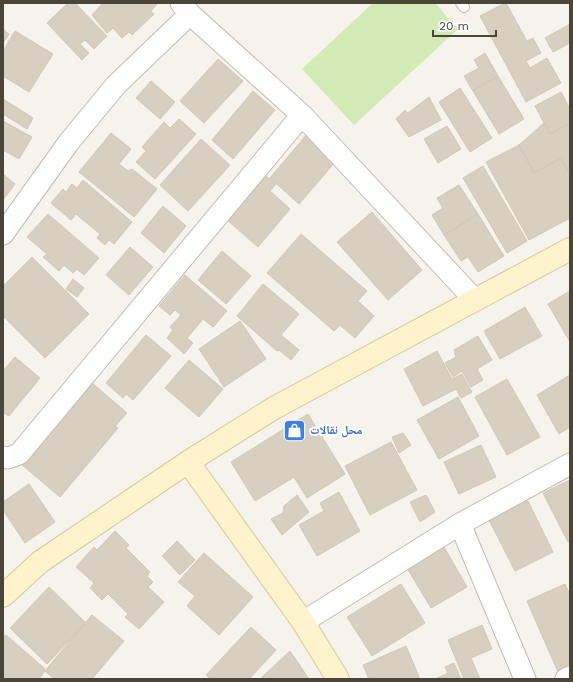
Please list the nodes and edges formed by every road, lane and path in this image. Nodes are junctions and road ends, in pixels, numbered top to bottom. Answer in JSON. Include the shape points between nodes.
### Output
{"nodes":[{"id":1,"x":185,"y":9,"type":"edge"},
{"id":2,"x":302,"y":115,"type":"junction"},
{"id":3,"x":3,"y":234,"type":"edge"},
{"id":4,"x":570,"y":249,"type":"edge"},
{"id":5,"x":475,"y":300,"type":"junction"},
{"id":6,"x":3,"y":457,"type":"edge"},
{"id":7,"x":188,"y":462,"type":"junction"},
{"id":8,"x":570,"y":464,"type":"edge"},
{"id":9,"x":460,"y":524,"type":"junction"},
{"id":10,"x":3,"y":596,"type":"edge"},
{"id":11,"x":303,"y":622,"type":"junction"},
{"id":12,"x":570,"y":677,"type":"edge"},
{"id":13,"x":338,"y":679,"type":"edge"},
{"id":14,"x":526,"y":679,"type":"edge"},
{"id":15,"x":566,"y":679,"type":"edge"}],
"edges":[{"from":1,"to":2,"type":"street"},
{"from":1,"to":3,"type":"street","via":[[69,142]]},
{"from":2,"to":5,"type":"street"},
{"from":2,"to":6,"type":"street","via":[[19,454]]},
{"from":4,"to":5,"type":"street"},
{"from":5,"to":7,"type":"street","via":[[274,408]]},
{"from":7,"to":10,"type":"street","via":[[40,562]]},
{"from":7,"to":11,"type":"street"},
{"from":8,"to":9,"type":"street"},
{"from":9,"to":11,"type":"street"},
{"from":9,"to":14,"type":"street"},
{"from":11,"to":13,"type":"street"},
{"from":12,"to":15,"type":"street"}]}
